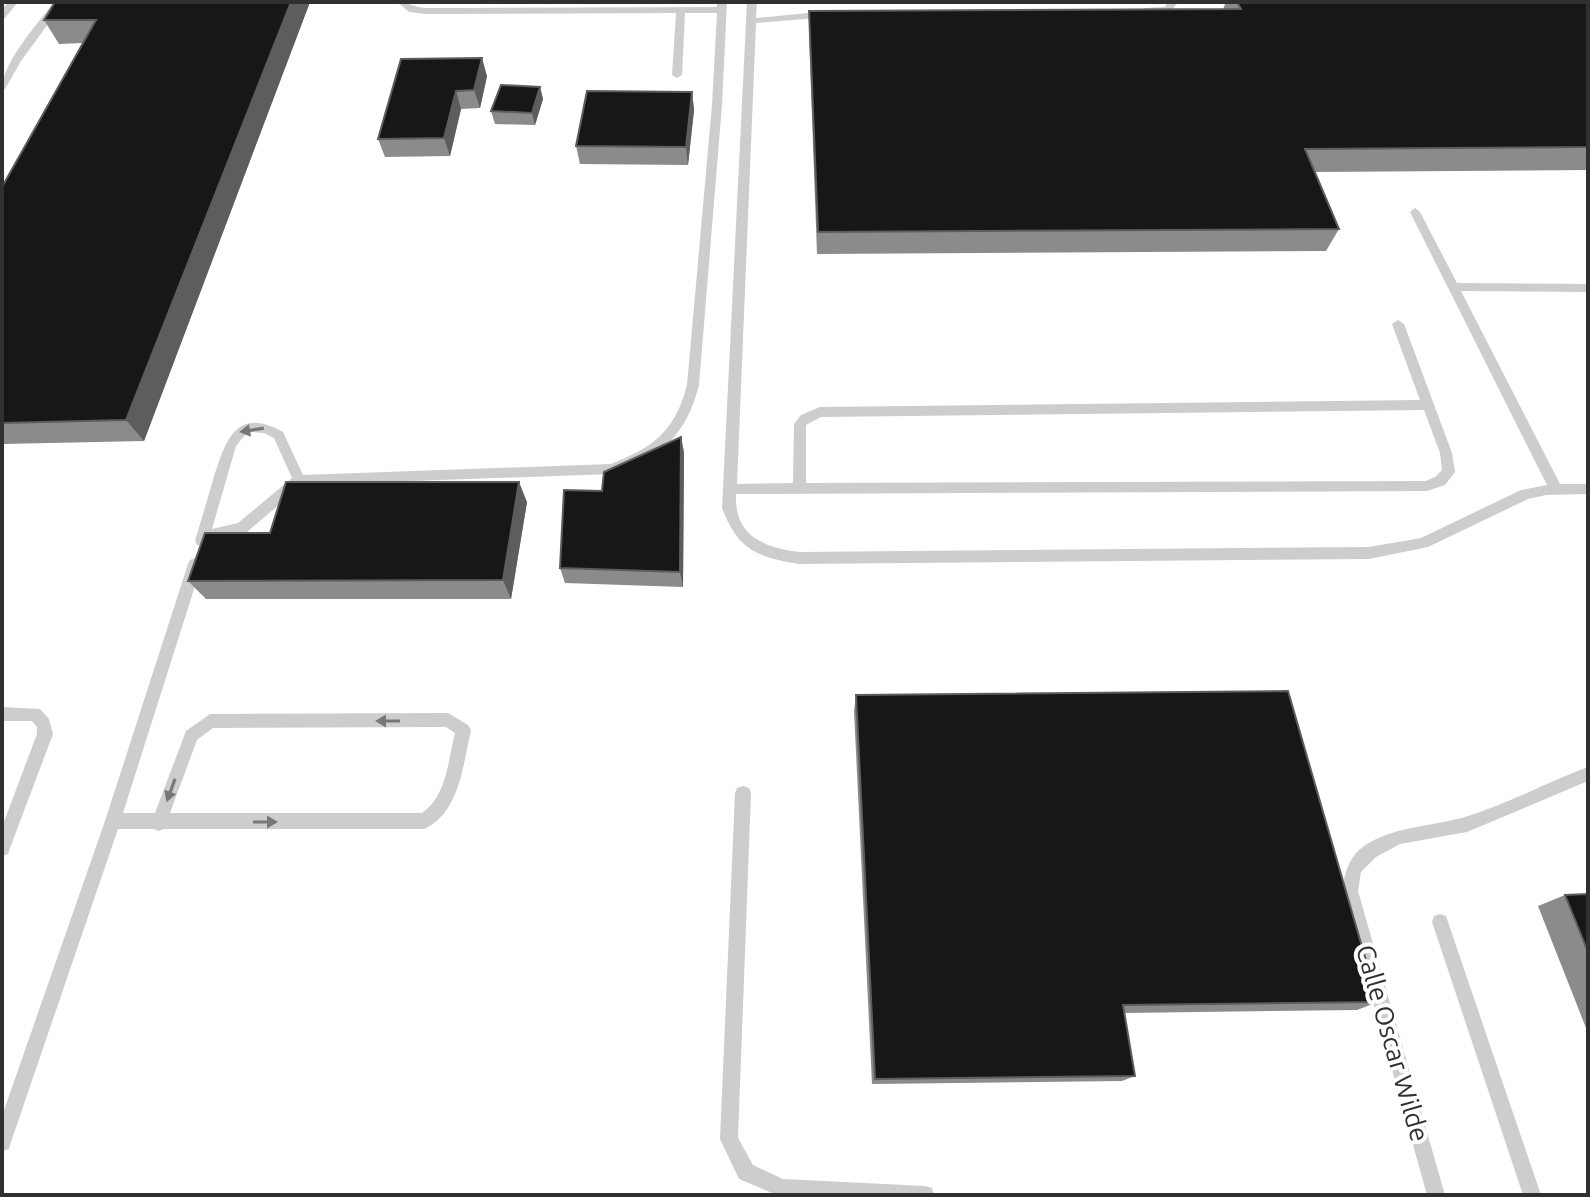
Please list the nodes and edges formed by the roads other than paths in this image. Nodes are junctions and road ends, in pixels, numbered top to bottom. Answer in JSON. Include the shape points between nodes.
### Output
{"nodes":[{"id":1,"x":13,"y":2,"type":"edge"},
{"id":2,"x":59,"y":2,"type":"edge"},
{"id":3,"x":402,"y":2,"type":"edge"},
{"id":4,"x":752,"y":2,"type":"edge"},
{"id":5,"x":1173,"y":2,"type":"edge"},
{"id":6,"x":722,"y":6,"type":"edge"},
{"id":7,"x":681,"y":10,"type":"junction"},
{"id":8,"x":1128,"y":11,"type":"edge"},
{"id":9,"x":847,"y":13,"type":"edge"},
{"id":10,"x":2,"y":16,"type":"edge"},
{"id":11,"x":751,"y":21,"type":"junction"},
{"id":12,"x":677,"y":75,"type":"dead end"},
{"id":13,"x":2,"y":87,"type":"edge"},
{"id":14,"x":1415,"y":212,"type":"dead end"},
{"id":15,"x":1453,"y":287,"type":"junction"},
{"id":16,"x":1588,"y":288,"type":"edge"},
{"id":17,"x":1398,"y":324,"type":"dead end"},
{"id":18,"x":1428,"y":405,"type":"junction"},
{"id":19,"x":299,"y":480,"type":"junction"},
{"id":20,"x":730,"y":489,"type":"junction"},
{"id":21,"x":799,"y":489,"type":"junction"},
{"id":22,"x":1588,"y":489,"type":"edge"},
{"id":23,"x":1556,"y":490,"type":"junction"},
{"id":24,"x":204,"y":536,"type":"junction"},
{"id":25,"x":2,"y":714,"type":"edge"},
{"id":26,"x":1588,"y":774,"type":"edge"},
{"id":27,"x":743,"y":793,"type":"dead end"},
{"id":28,"x":113,"y":821,"type":"junction"},
{"id":29,"x":159,"y":823,"type":"junction"},
{"id":30,"x":2,"y":848,"type":"edge"},
{"id":31,"x":1440,"y":922,"type":"dead end"},
{"id":32,"x":2,"y":1142,"type":"edge"},
{"id":33,"x":925,"y":1195,"type":"edge"},
{"id":34,"x":1436,"y":1195,"type":"edge"},
{"id":35,"x":1532,"y":1195,"type":"edge"}],
"edges":[{"from":1,"to":10,"type":"lane"},
{"from":2,"to":13,"type":"lane"},
{"from":3,"to":7,"type":"lane","via":[[425,11]]},
{"from":4,"to":11,"type":"lane"},
{"from":5,"to":8,"type":"lane","via":[[1159,11]]},
{"from":6,"to":7,"type":"lane"},
{"from":6,"to":19,"type":"lane","via":[[693,385],[676,431],[641,458],[612,469]]},
{"from":7,"to":12,"type":"lane"},
{"from":9,"to":11,"type":"lane"},
{"from":11,"to":20,"type":"lane"},
{"from":14,"to":15,"type":"lane"},
{"from":15,"to":16,"type":"lane"},
{"from":15,"to":23,"type":"lane"},
{"from":17,"to":18,"type":"lane"},
{"from":18,"to":21,"type":"lane","via":[[820,412],[800,424]]},
{"from":18,"to":21,"type":"lane","via":[[1449,472],[1427,486]]},
{"from":19,"to":24,"type":"lane","via":[[242,528]]},
{"from":19,"to":24,"type":"lane","one_way":true,"via":[[279,435],[260,426],[239,432],[230,445]]},
{"from":20,"to":21,"type":"lane"},
{"from":20,"to":23,"type":"lane","via":[[736,530],[767,553],[799,558],[1369,553],[1423,543],[1526,494]]},
{"from":22,"to":23,"type":"lane"},
{"from":24,"to":28,"type":"lane"},
{"from":25,"to":30,"type":"lane","via":[[35,714],[45,734]]},
{"from":26,"to":34,"type":"lane","name":"Calle Oscar Wilde","via":[[1467,824],[1398,837],[1370,851],[1354,868],[1350,891]]},
{"from":27,"to":33,"type":"lane","via":[[729,1139],[746,1172],[783,1188]]},
{"from":28,"to":29,"type":"lane"},
{"from":28,"to":32,"type":"lane"},
{"from":29,"to":29,"type":"lane","one_way":true,"via":[[424,821],[443,806],[463,730],[448,720],[210,721],[191,736]]},
{"from":31,"to":35,"type":"lane"}]}
